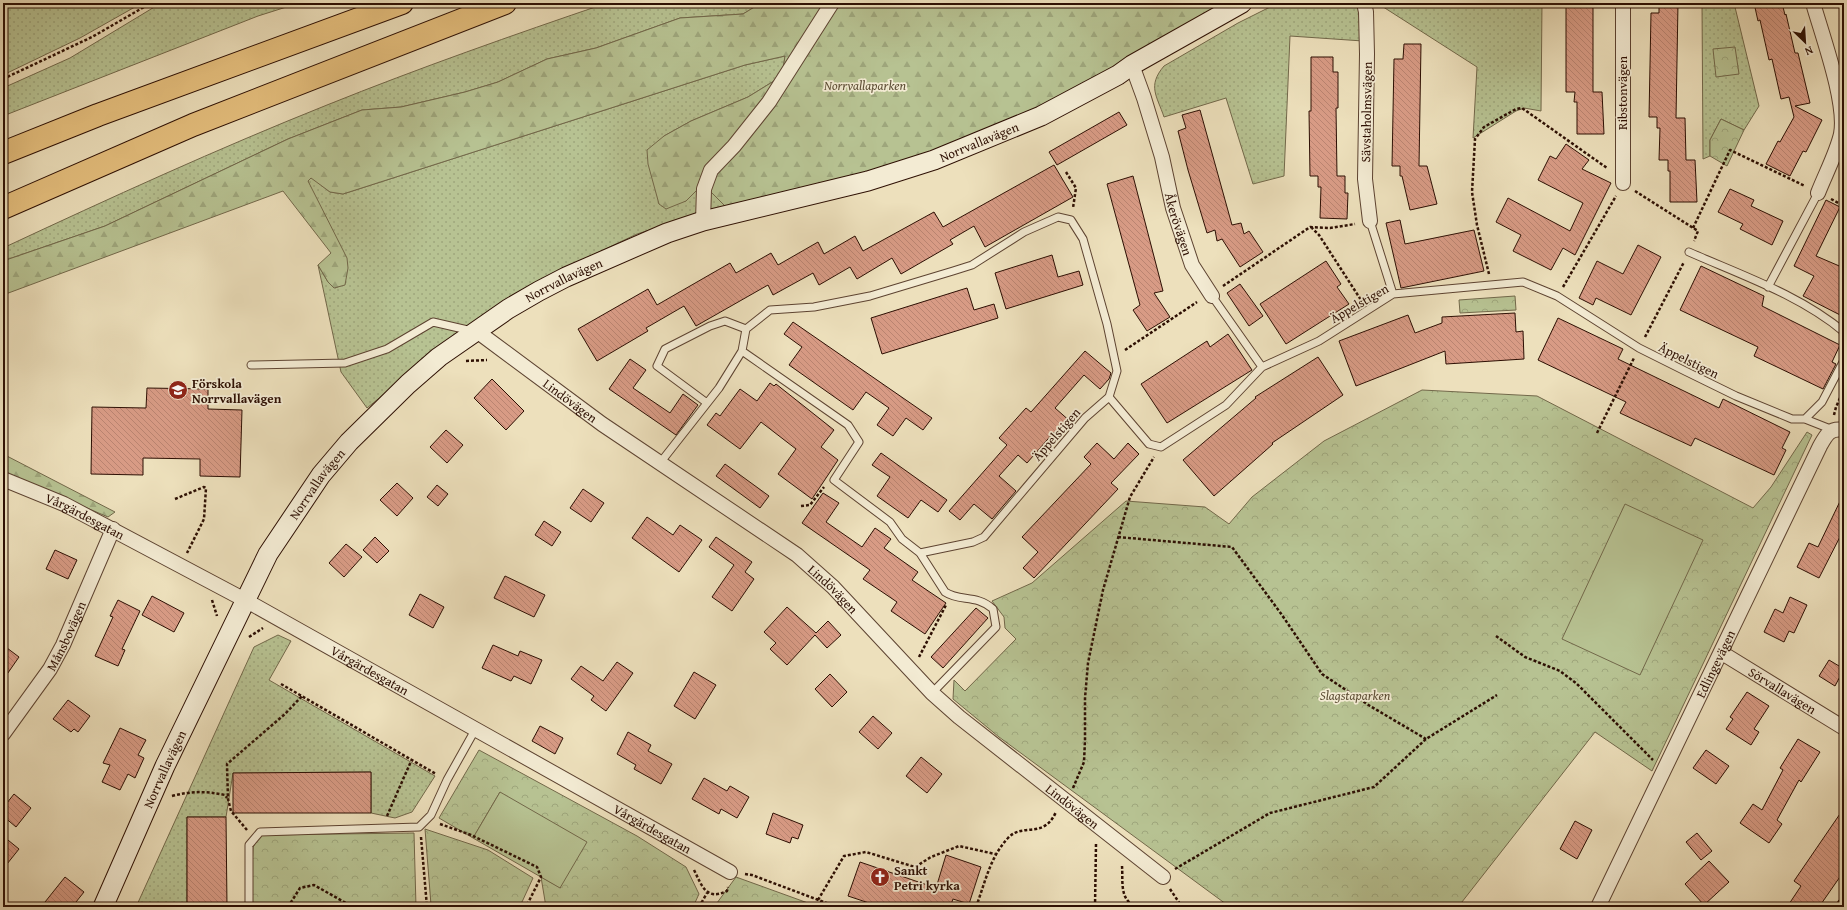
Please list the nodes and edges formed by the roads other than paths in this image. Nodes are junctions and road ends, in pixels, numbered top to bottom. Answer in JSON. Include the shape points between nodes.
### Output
{"nodes":[{"id":1,"x":402,"y":3,"type":"edge"},
{"id":2,"x":832,"y":3,"type":"edge"},
{"id":3,"x":1364,"y":3,"type":"edge"},
{"id":4,"x":1623,"y":3,"type":"edge"},
{"id":5,"x":1813,"y":3,"type":"edge"},
{"id":6,"x":1236,"y":4,"type":"edge"},
{"id":7,"x":500,"y":5,"type":"edge"},
{"id":8,"x":1132,"y":65,"type":"junction"},
{"id":9,"x":3,"y":153,"type":"edge"},
{"id":10,"x":1623,"y":184,"type":"road end"},
{"id":11,"x":1818,"y":194,"type":"joint"},
{"id":12,"x":3,"y":208,"type":"edge"},
{"id":13,"x":702,"y":221,"type":"junction"},
{"id":14,"x":1370,"y":221,"type":"joint"},
{"id":15,"x":1689,"y":252,"type":"road end"},
{"id":16,"x":1768,"y":287,"type":"junction"},
{"id":17,"x":1393,"y":294,"type":"junction"},
{"id":18,"x":1212,"y":296,"type":"joint"},
{"id":19,"x":746,"y":329,"type":"junction"},
{"id":20,"x":478,"y":332,"type":"junction"},
{"id":21,"x":1844,"y":332,"type":"edge"},
{"id":22,"x":742,"y":351,"type":"junction"},
{"id":23,"x":1844,"y":360,"type":"edge"},
{"id":24,"x":251,"y":365,"type":"dead end"},
{"id":25,"x":1262,"y":367,"type":"junction"},
{"id":26,"x":1109,"y":397,"type":"junction"},
{"id":27,"x":707,"y":404,"type":"junction"},
{"id":28,"x":1805,"y":419,"type":"junction"},
{"id":29,"x":1839,"y":430,"type":"edge"},
{"id":30,"x":660,"y":463,"type":"junction"},
{"id":31,"x":3,"y":479,"type":"edge"},
{"id":32,"x":114,"y":529,"type":"junction"},
{"id":33,"x":920,"y":553,"type":"junction"},
{"id":34,"x":245,"y":600,"type":"junction"},
{"id":35,"x":1722,"y":653,"type":"junction"},
{"id":36,"x":932,"y":692,"type":"junction"},
{"id":37,"x":1844,"y":728,"type":"edge"},
{"id":38,"x":474,"y":730,"type":"junction"},
{"id":39,"x":3,"y":734,"type":"edge"},
{"id":40,"x":730,"y":872,"type":"road end"},
{"id":41,"x":1163,"y":877,"type":"road end"},
{"id":42,"x":103,"y":907,"type":"edge"},
{"id":43,"x":249,"y":907,"type":"edge"},
{"id":44,"x":1598,"y":907,"type":"edge"}],
"edges":[{"from":1,"to":9,"type":"highway","via":[[106,112]]},
{"from":2,"to":13,"type":"street","via":[[769,102],[711,170],[704,189]]},
{"from":3,"to":14,"type":"street","name":"Sävstaholmsvägen","via":[[1367,54],[1365,179]]},
{"from":4,"to":10,"type":"street","name":"Ribstonvägen"},
{"from":5,"to":11,"type":"street","via":[[1836,85],[1842,121],[1841,135]]},
{"from":6,"to":8,"type":"street","name":"Norrvallavägen"},
{"from":7,"to":12,"type":"highway","via":[[193,125]]},
{"from":8,"to":13,"type":"street","name":"Norrvallavägen","via":[[1048,113],[934,160],[868,181]]},
{"from":8,"to":18,"type":"street","name":"Åkerövägen","via":[[1162,157],[1173,208],[1192,265]]},
{"from":11,"to":16,"type":"lane"},
{"from":13,"to":20,"type":"street","name":"Norrvallavägen","via":[[667,233],[566,277],[508,309]]},
{"from":14,"to":17,"type":"lane"},
{"from":15,"to":16,"type":"lane"},
{"from":16,"to":21,"type":"lane","via":[[1795,300]]},
{"from":17,"to":25,"type":"lane","name":"Äppelstigen","via":[[1319,341]]},
{"from":17,"to":28,"type":"lane","name":"Äppelstigen","via":[[1523,282],[1557,296],[1639,348],[1736,396],[1792,419]]},
{"from":18,"to":25,"type":"lane","name":"Åkerövägen"},
{"from":19,"to":22,"type":"lane"},
{"from":19,"to":26,"type":"lane","via":[[770,310],[814,307],[870,296],[972,265],[1024,232],[1058,217],[1071,220],[1083,239],[1117,371]]},
{"from":19,"to":27,"type":"lane","via":[[725,321],[665,349],[662,354],[657,366]]},
{"from":20,"to":24,"type":"lane","via":[[433,322],[387,349],[345,363]]},
{"from":20,"to":30,"type":"street","name":"Lindövägen","via":[[602,424]]},
{"from":20,"to":34,"type":"street","name":"Norrvallavägen","via":[[439,357],[348,442],[296,511],[268,554]]},
{"from":22,"to":27,"type":"lane"},
{"from":22,"to":33,"type":"lane","via":[[848,425],[859,442],[834,480],[890,522],[902,539]]},
{"from":23,"to":28,"type":"lane","via":[[1822,402]]},
{"from":25,"to":26,"type":"lane","name":"Äppelstigen","via":[[1226,405],[1161,447],[1149,444]]},
{"from":26,"to":33,"type":"lane","name":"Äppelstigen","via":[[1084,418],[984,537]]},
{"from":27,"to":30,"type":"lane"},
{"from":28,"to":29,"type":"lane","name":"Äppelstigen"},
{"from":29,"to":35,"type":"street","name":"Edlingevägen","via":[[1827,433],[1820,446]]},
{"from":30,"to":36,"type":"street","name":"Lindövägen","via":[[769,535],[815,570]]},
{"from":31,"to":32,"type":"street","name":"Vårgärdesgatan","via":[[64,504]]},
{"from":32,"to":34,"type":"street","name":"Vårgärdesgatan"},
{"from":32,"to":39,"type":"street","name":"Månsbovägen","via":[[63,645],[50,669]]},
{"from":33,"to":36,"type":"lane","via":[[946,592],[984,601],[993,609],[996,627]]},
{"from":34,"to":38,"type":"street","name":"Vårgärdesgatan"},
{"from":34,"to":42,"type":"street","name":"Norrvallavägen","via":[[165,766]]},
{"from":35,"to":37,"type":"street","name":"Sörvallavägen"},
{"from":35,"to":44,"type":"street","name":"Edlingevägen"},
{"from":36,"to":41,"type":"street","name":"Lindövägen","via":[[1064,807],[1103,830]]},
{"from":38,"to":40,"type":"street","name":"Vårgärdesgatan"},
{"from":38,"to":43,"type":"lane","via":[[431,815],[419,827],[260,832],[250,846]]}]}
